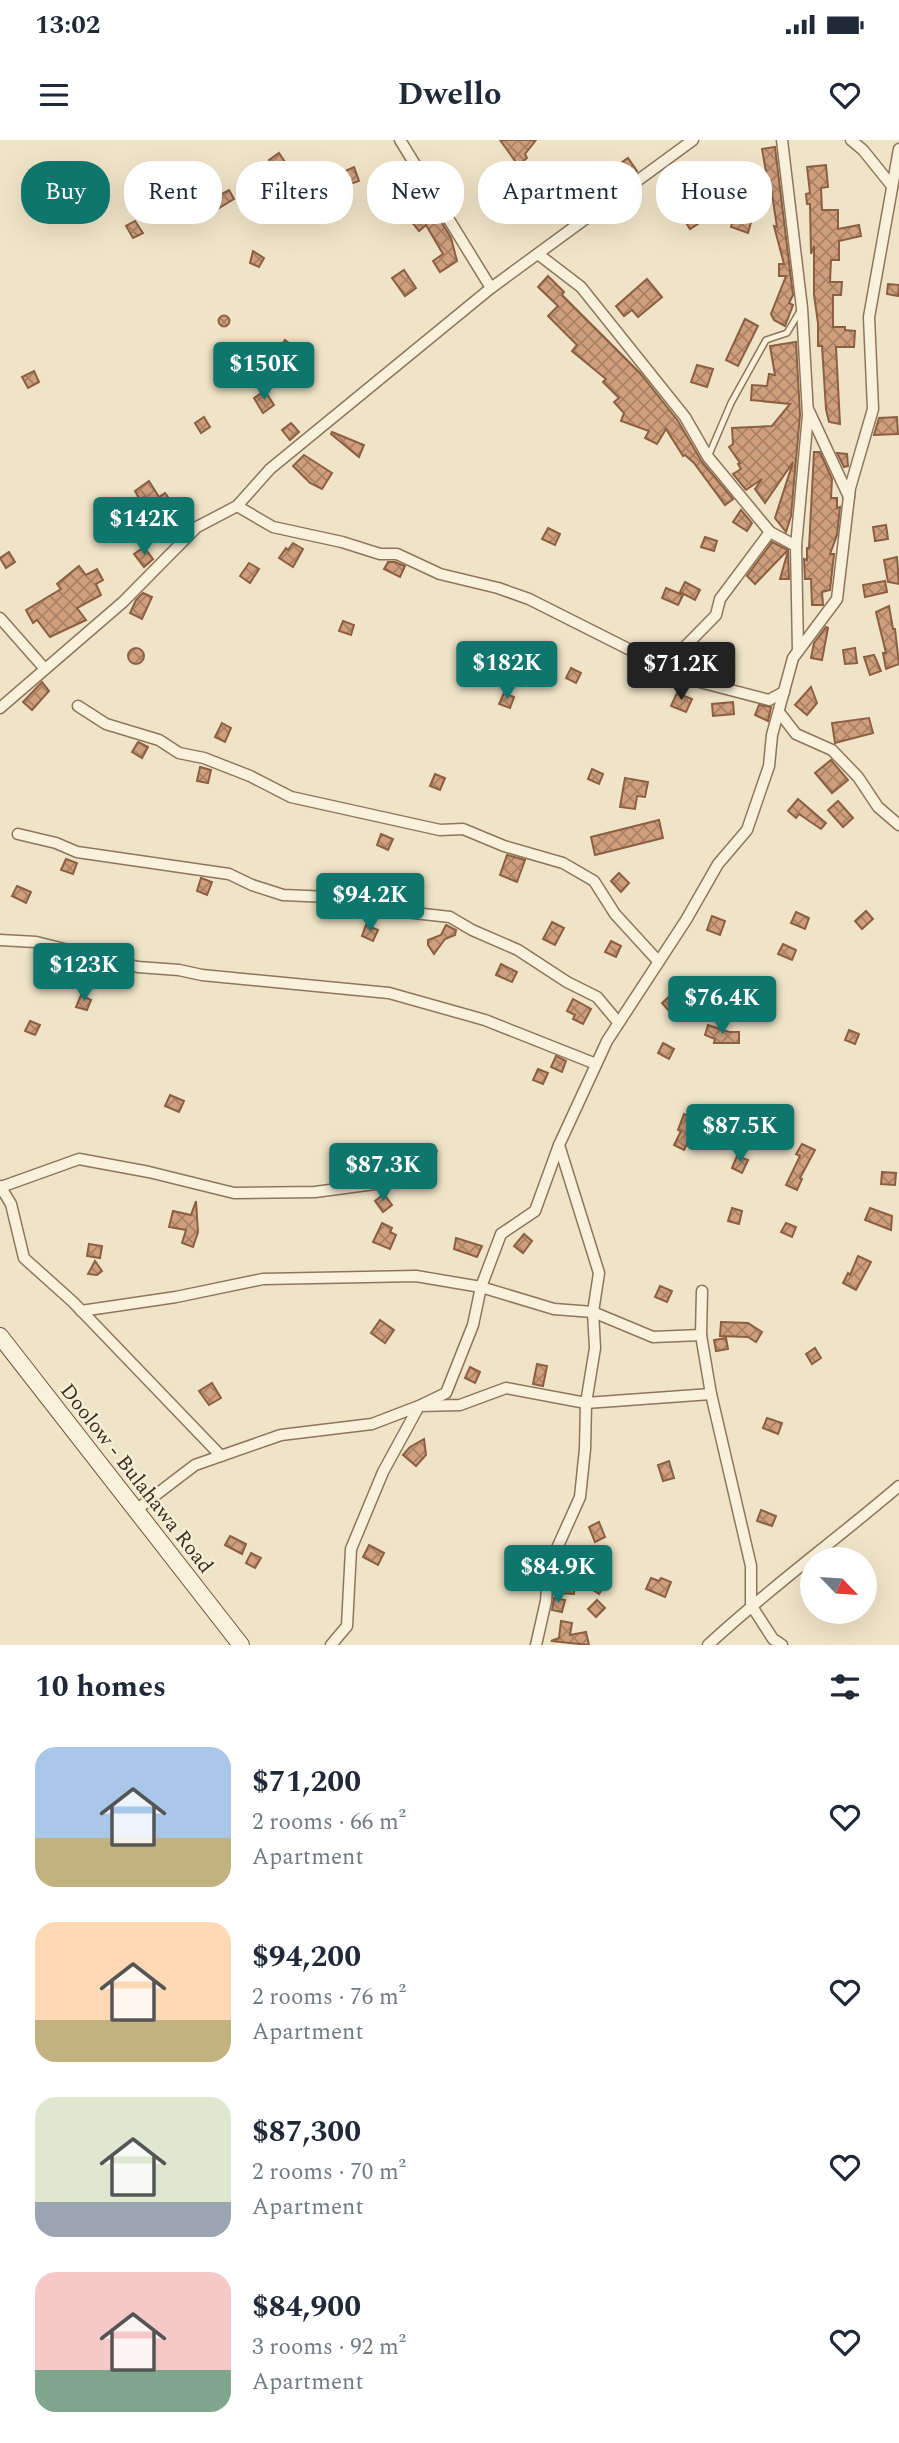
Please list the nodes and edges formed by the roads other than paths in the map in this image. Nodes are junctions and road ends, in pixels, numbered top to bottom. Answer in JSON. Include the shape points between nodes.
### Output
{"nodes":[{"id":1,"x":400,"y":140,"type":"edge"},
{"id":2,"x":693,"y":140,"type":"edge"},
{"id":3,"x":782,"y":140,"type":"edge"},
{"id":4,"x":851,"y":140,"type":"edge"},
{"id":5,"x":899,"y":149,"type":"edge"},
{"id":6,"x":892,"y":186,"type":"junction"},
{"id":7,"x":538,"y":254,"type":"junction"},
{"id":8,"x":491,"y":288,"type":"junction"},
{"id":9,"x":802,"y":308,"type":"junction"},
{"id":10,"x":807,"y":408,"type":"junction"},
{"id":11,"x":708,"y":457,"type":"junction"},
{"id":12,"x":849,"y":497,"type":"junction"},
{"id":13,"x":237,"y":506,"type":"junction"},
{"id":14,"x":770,"y":532,"type":"junction"},
{"id":15,"x":796,"y":546,"type":"junction"},
{"id":16,"x":0,"y":618,"type":"edge"},
{"id":17,"x":798,"y":651,"type":"junction"},
{"id":18,"x":664,"y":668,"type":"junction"},
{"id":19,"x":44,"y":669,"type":"junction"},
{"id":20,"x":784,"y":692,"type":"junction"},
{"id":21,"x":78,"y":706,"type":"dead end"},
{"id":22,"x":0,"y":708,"type":"edge"},
{"id":23,"x":779,"y":712,"type":"junction"},
{"id":24,"x":899,"y":825,"type":"edge"},
{"id":25,"x":18,"y":834,"type":"dead end"},
{"id":26,"x":0,"y":940,"type":"edge"},
{"id":27,"x":658,"y":961,"type":"junction"},
{"id":28,"x":618,"y":1022,"type":"junction"},
{"id":29,"x":596,"y":1064,"type":"junction"},
{"id":30,"x":559,"y":1145,"type":"junction"},
{"id":31,"x":427,"y":1177,"type":"dead end"},
{"id":32,"x":0,"y":1186,"type":"edge"},
{"id":33,"x":481,"y":1287,"type":"junction"},
{"id":34,"x":702,"y":1291,"type":"dead end"},
{"id":35,"x":81,"y":1311,"type":"junction"},
{"id":36,"x":593,"y":1312,"type":"junction"},
{"id":37,"x":701,"y":1335,"type":"junction"},
{"id":38,"x":0,"y":1336,"type":"edge"},
{"id":39,"x":711,"y":1394,"type":"junction"},
{"id":40,"x":586,"y":1403,"type":"junction"},
{"id":41,"x":419,"y":1406,"type":"junction"},
{"id":42,"x":221,"y":1456,"type":"junction"},
{"id":43,"x":899,"y":1486,"type":"edge"},
{"id":44,"x":136,"y":1510,"type":"junction"},
{"id":45,"x":751,"y":1605,"type":"junction"},
{"id":46,"x":241,"y":1645,"type":"edge"},
{"id":47,"x":331,"y":1645,"type":"edge"},
{"id":48,"x":536,"y":1645,"type":"edge"},
{"id":49,"x":708,"y":1645,"type":"edge"},
{"id":50,"x":782,"y":1645,"type":"edge"}],
"edges":[{"from":1,"to":8,"type":"street"},
{"from":2,"to":7,"type":"street"},
{"from":3,"to":9,"type":"street"},
{"from":4,"to":6,"type":"street"},
{"from":5,"to":6,"type":"street"},
{"from":6,"to":12,"type":"street","via":[[869,317],[873,409]]},
{"from":7,"to":8,"type":"street"},
{"from":7,"to":11,"type":"street","via":[[581,287],[685,417]]},
{"from":8,"to":13,"type":"street","via":[[270,469]]},
{"from":9,"to":10,"type":"street"},
{"from":9,"to":11,"type":"lane","via":[[788,333],[766,340]]},
{"from":10,"to":12,"type":"street"},
{"from":10,"to":15,"type":"street"},
{"from":11,"to":14,"type":"street"},
{"from":12,"to":17,"type":"street","via":[[837,599]]},
{"from":13,"to":18,"type":"street","via":[[273,527],[380,554],[397,554],[440,574],[529,599]]},
{"from":13,"to":19,"type":"street","via":[[197,527],[123,602]]},
{"from":14,"to":15,"type":"street"},
{"from":14,"to":18,"type":"street","via":[[720,599],[716,615]]},
{"from":15,"to":17,"type":"street"},
{"from":16,"to":19,"type":"street"},
{"from":17,"to":20,"type":"street"},
{"from":18,"to":20,"type":"street","via":[[688,679],[769,700]]},
{"from":19,"to":22,"type":"street"},
{"from":20,"to":23,"type":"street"},
{"from":21,"to":27,"type":"street","via":[[106,724],[159,740],[179,753],[250,776],[291,797],[440,830],[463,829],[563,863],[594,881],[615,914]]},
{"from":23,"to":24,"type":"street","via":[[796,734],[832,750],[878,807]]},
{"from":23,"to":27,"type":"street","via":[[769,766],[747,830],[718,864]]},
{"from":25,"to":28,"type":"street","via":[[77,852],[229,874],[283,895],[353,898],[378,909],[450,917],[518,950],[597,997]]},
{"from":26,"to":29,"type":"street","via":[[36,942],[138,967],[388,993],[485,1020]]},
{"from":27,"to":28,"type":"street"},
{"from":28,"to":29,"type":"street"},
{"from":29,"to":30,"type":"street"},
{"from":30,"to":33,"type":"street","via":[[535,1212],[501,1234]]},
{"from":30,"to":36,"type":"street","via":[[598,1273]]},
{"from":31,"to":32,"type":"street","via":[[315,1192],[234,1194],[79,1159]]},
{"from":32,"to":35,"type":"street","via":[[11,1204],[24,1258]]},
{"from":33,"to":35,"type":"street","via":[[416,1276],[263,1279]]},
{"from":33,"to":36,"type":"street","via":[[554,1308]]},
{"from":33,"to":41,"type":"street","via":[[473,1325],[446,1393]]},
{"from":34,"to":37,"type":"street"},
{"from":35,"to":42,"type":"street"},
{"from":36,"to":37,"type":"street","via":[[653,1337]]},
{"from":36,"to":40,"type":"street","via":[[594,1348]]},
{"from":37,"to":39,"type":"street"},
{"from":38,"to":44,"type":"main road","name":"Doolow - Bulahawa Road"},
{"from":39,"to":40,"type":"street"},
{"from":39,"to":45,"type":"street","via":[[751,1566]]},
{"from":40,"to":41,"type":"street","via":[[506,1388],[460,1405]]},
{"from":40,"to":48,"type":"street","via":[[580,1497],[549,1566]]},
{"from":41,"to":42,"type":"street","via":[[372,1424],[281,1435]]},
{"from":41,"to":47,"type":"street","via":[[383,1472],[351,1549],[347,1626]]},
{"from":42,"to":44,"type":"street","via":[[195,1465]]},
{"from":43,"to":45,"type":"street"},
{"from":44,"to":46,"type":"main road","name":"Doolow - Bulahawa Road"},
{"from":45,"to":49,"type":"street"},
{"from":45,"to":50,"type":"street"}]}
